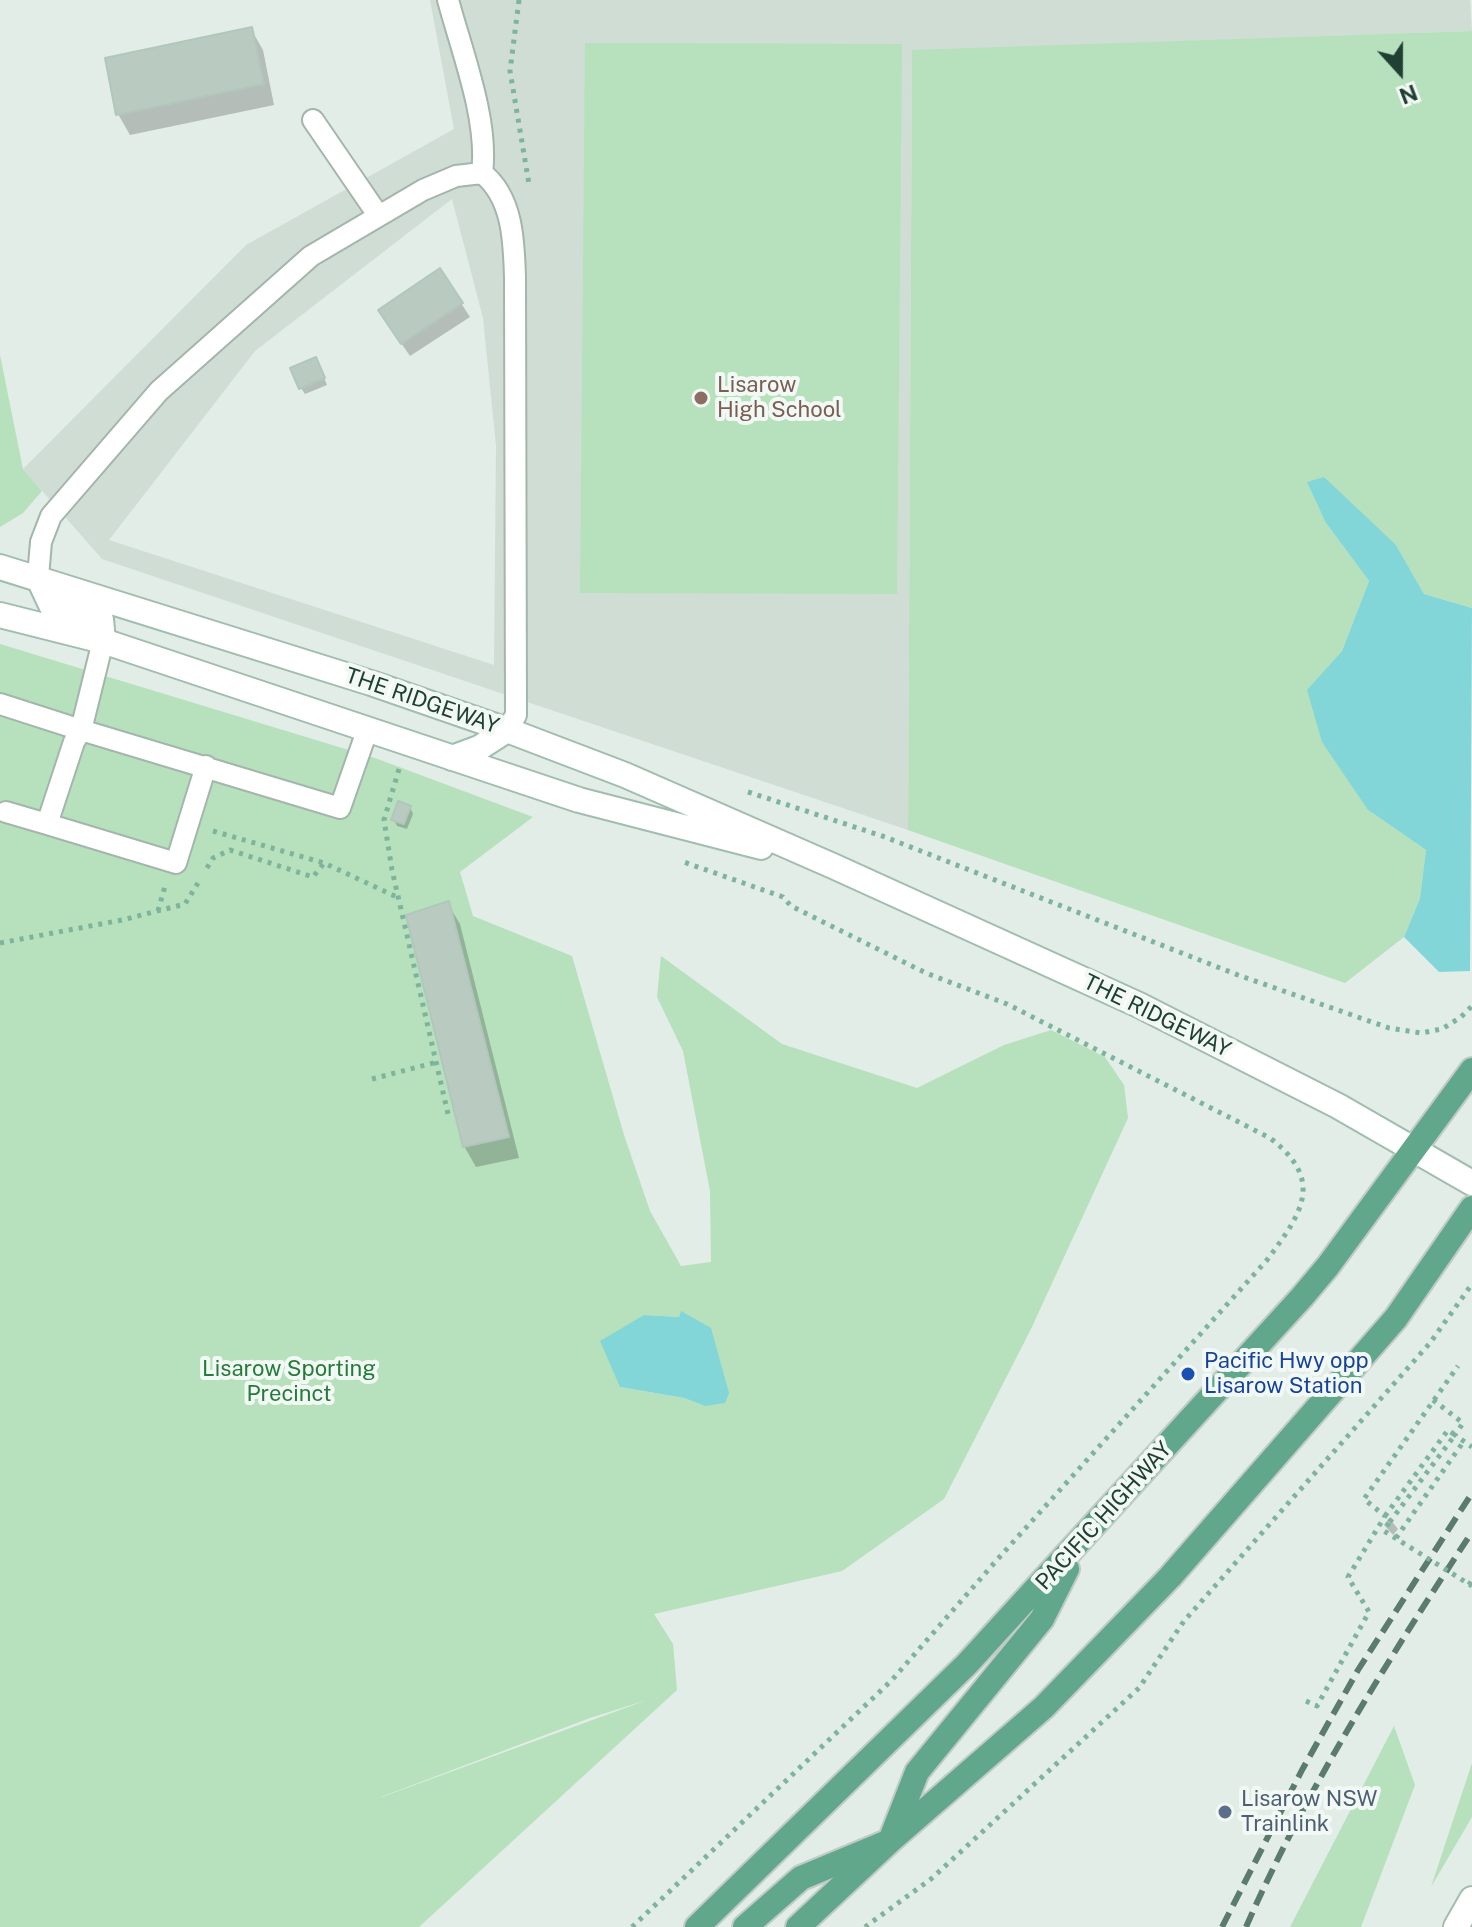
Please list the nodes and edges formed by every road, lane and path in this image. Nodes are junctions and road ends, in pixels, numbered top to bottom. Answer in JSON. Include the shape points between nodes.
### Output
{"nodes":[{"id":1,"x":448,"y":0,"type":"edge"},
{"id":2,"x":519,"y":0,"type":"edge"},
{"id":3,"x":313,"y":120,"type":"dead end"},
{"id":4,"x":482,"y":173,"type":"junction"},
{"id":5,"x":531,"y":195,"type":"dead end"},
{"id":6,"x":378,"y":215,"type":"junction"},
{"id":7,"x":0,"y":567,"type":"edge"},
{"id":8,"x":38,"y":577,"type":"junction"},
{"id":9,"x":0,"y":615,"type":"edge"},
{"id":10,"x":103,"y":641,"type":"junction"},
{"id":11,"x":0,"y":704,"type":"edge"},
{"id":12,"x":368,"y":728,"type":"junction"},
{"id":13,"x":81,"y":730,"type":"junction"},
{"id":14,"x":507,"y":730,"type":"junction"},
{"id":15,"x":452,"y":758,"type":"junction"},
{"id":16,"x":401,"y":761,"type":"dead end"},
{"id":17,"x":206,"y":766,"type":"junction"},
{"id":18,"x":228,"y":773,"type":"junction"},
{"id":19,"x":739,"y":789,"type":"dead end"},
{"id":20,"x":6,"y":812,"type":"dead end"},
{"id":21,"x":47,"y":824,"type":"junction"},
{"id":22,"x":324,"y":863,"type":"junction"},
{"id":23,"x":833,"y":866,"type":"junction"},
{"id":24,"x":206,"y":870,"type":"dead end"},
{"id":25,"x":199,"y":881,"type":"dead end"},
{"id":26,"x":400,"y":899,"type":"junction"},
{"id":27,"x":791,"y":906,"type":"dead end"},
{"id":28,"x":0,"y":943,"type":"edge"},
{"id":29,"x":1472,"y":1006,"type":"edge"},
{"id":30,"x":437,"y":1062,"type":"junction"},
{"id":31,"x":1472,"y":1070,"type":"edge"},
{"id":32,"x":372,"y":1079,"type":"dead end"},
{"id":33,"x":448,"y":1114,"type":"dead end"},
{"id":34,"x":1414,"y":1151,"type":"junction"},
{"id":35,"x":1472,"y":1183,"type":"edge"},
{"id":36,"x":1472,"y":1208,"type":"edge"},
{"id":37,"x":1472,"y":1284,"type":"edge"},
{"id":38,"x":1458,"y":1366,"type":"dead end"},
{"id":39,"x":1433,"y":1400,"type":"junction"},
{"id":40,"x":1455,"y":1435,"type":"junction"},
{"id":41,"x":1464,"y":1441,"type":"junction"},
{"id":42,"x":1472,"y":1447,"type":"edge"},
{"id":43,"x":1385,"y":1516,"type":"junction"},
{"id":44,"x":1396,"y":1538,"type":"junction"},
{"id":45,"x":1078,"y":1545,"type":"junction"},
{"id":46,"x":1471,"y":1584,"type":"edge"},
{"id":47,"x":1306,"y":1701,"type":"dead end"},
{"id":48,"x":890,"y":1841,"type":"junction"},
{"id":49,"x":1472,"y":1899,"type":"edge"},
{"id":50,"x":632,"y":1927,"type":"edge"},
{"id":51,"x":697,"y":1927,"type":"edge"},
{"id":52,"x":745,"y":1927,"type":"edge"},
{"id":53,"x":798,"y":1927,"type":"edge"},
{"id":54,"x":865,"y":1927,"type":"edge"},
{"id":55,"x":1456,"y":1927,"type":"edge"}],
"edges":[{"from":1,"to":4,"type":"lane","via":[[482,128]]},
{"from":2,"to":5,"type":"path","via":[[510,71]]},
{"from":3,"to":6,"type":"lane"},
{"from":4,"to":6,"type":"lane","via":[[456,176]]},
{"from":4,"to":14,"type":"lane","via":[[500,190],[515,262],[516,715]]},
{"from":6,"to":8,"type":"lane","via":[[307,258],[159,391],[51,516],[41,542]]},
{"from":7,"to":8,"type":"street","name":"THE RIDGEWAY"},
{"from":8,"to":10,"type":"street","via":[[52,607],[101,619]]},
{"from":8,"to":14,"type":"street","name":"THE RIDGEWAY"},
{"from":9,"to":10,"type":"street","name":"THE RIDGEWAY"},
{"from":10,"to":12,"type":"street","name":"THE RIDGEWAY"},
{"from":10,"to":13,"type":"lane"},
{"from":11,"to":13,"type":"lane"},
{"from":12,"to":15,"type":"street","name":"THE RIDGEWAY"},
{"from":12,"to":18,"type":"lane","via":[[340,808]]},
{"from":13,"to":17,"type":"lane"},
{"from":13,"to":21,"type":"lane"},
{"from":14,"to":15,"type":"street"},
{"from":14,"to":23,"type":"street","name":"THE RIDGEWAY"},
{"from":15,"to":23,"type":"street","name":"THE RIDGEWAY","via":[[579,800]]},
{"from":16,"to":26,"type":"path","via":[[384,820]]},
{"from":17,"to":18,"type":"lane"},
{"from":17,"to":21,"type":"lane","via":[[176,863]]},
{"from":18,"to":22,"type":"path","via":[[210,830]]},
{"from":19,"to":29,"type":"path","via":[[885,837],[1389,1028],[1421,1033],[1442,1029]]},
{"from":20,"to":21,"type":"lane"},
{"from":22,"to":24,"type":"path","via":[[313,877],[230,850],[213,858]]},
{"from":22,"to":26,"type":"path"},
{"from":23,"to":34,"type":"street","name":"THE RIDGEWAY","via":[[1139,1005],[1338,1106]]},
{"from":25,"to":28,"type":"path","via":[[185,904]]},
{"from":26,"to":30,"type":"path"},
{"from":27,"to":50,"type":"path","via":[[926,973],[1007,1004],[1270,1138],[1298,1165],[1304,1197],[1299,1214],[1267,1260],[892,1680]]},
{"from":30,"to":32,"type":"path"},
{"from":30,"to":33,"type":"path"},
{"from":31,"to":34,"type":"main road","name":"PACIFIC HIGHWAY"},
{"from":34,"to":35,"type":"street","name":"THE RIDGEWAY"},
{"from":34,"to":45,"type":"main road","name":"PACIFIC HIGHWAY","via":[[1302,1297]]},
{"from":36,"to":48,"type":"main road","via":[[1396,1318],[1170,1577],[1044,1707]]},
{"from":37,"to":54,"type":"path","via":[[1430,1343],[1184,1621],[1139,1688],[931,1879]]},
{"from":38,"to":39,"type":"path"},
{"from":39,"to":40,"type":"path","via":[[1463,1423]]},
{"from":39,"to":43,"type":"path","via":[[1364,1499]]},
{"from":40,"to":41,"type":"path"},
{"from":40,"to":43,"type":"path","via":[[1448,1430]]},
{"from":40,"to":44,"type":"path","bridge":true,"via":[[1384,1531]]},
{"from":41,"to":42,"type":"path"},
{"from":41,"to":44,"type":"path"},
{"from":43,"to":47,"type":"path","via":[[1348,1577],[1369,1612],[1317,1706]]},
{"from":44,"to":46,"type":"path","bridge":true},
{"from":45,"to":48,"type":"main road","via":[[1042,1619],[917,1772]]},
{"from":45,"to":51,"type":"main road","name":"PACIFIC HIGHWAY","via":[[967,1664]]},
{"from":48,"to":52,"type":"main road","via":[[801,1878]]},
{"from":48,"to":53,"type":"main road"},
{"from":49,"to":55,"type":"street"}]}
